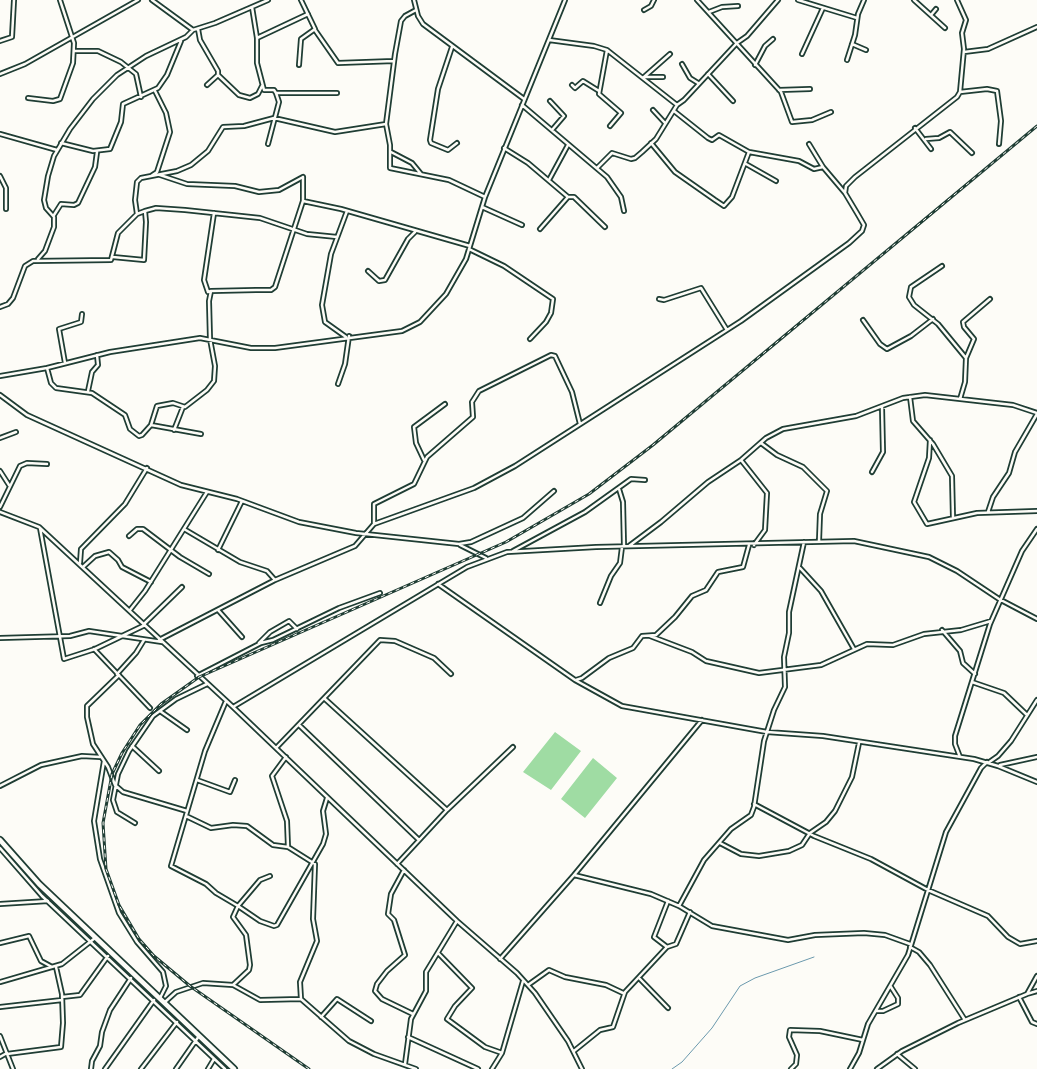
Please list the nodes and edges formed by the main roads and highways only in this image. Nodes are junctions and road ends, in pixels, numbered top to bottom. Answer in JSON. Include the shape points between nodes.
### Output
{"nodes":[{"id":1,"x":0,"y":840,"type":"edge"},
{"id":2,"x":234,"y":1069,"type":"edge"}],
"edges":[{"from":1,"to":2,"type":"main road","via":[[93,940]]}]}
